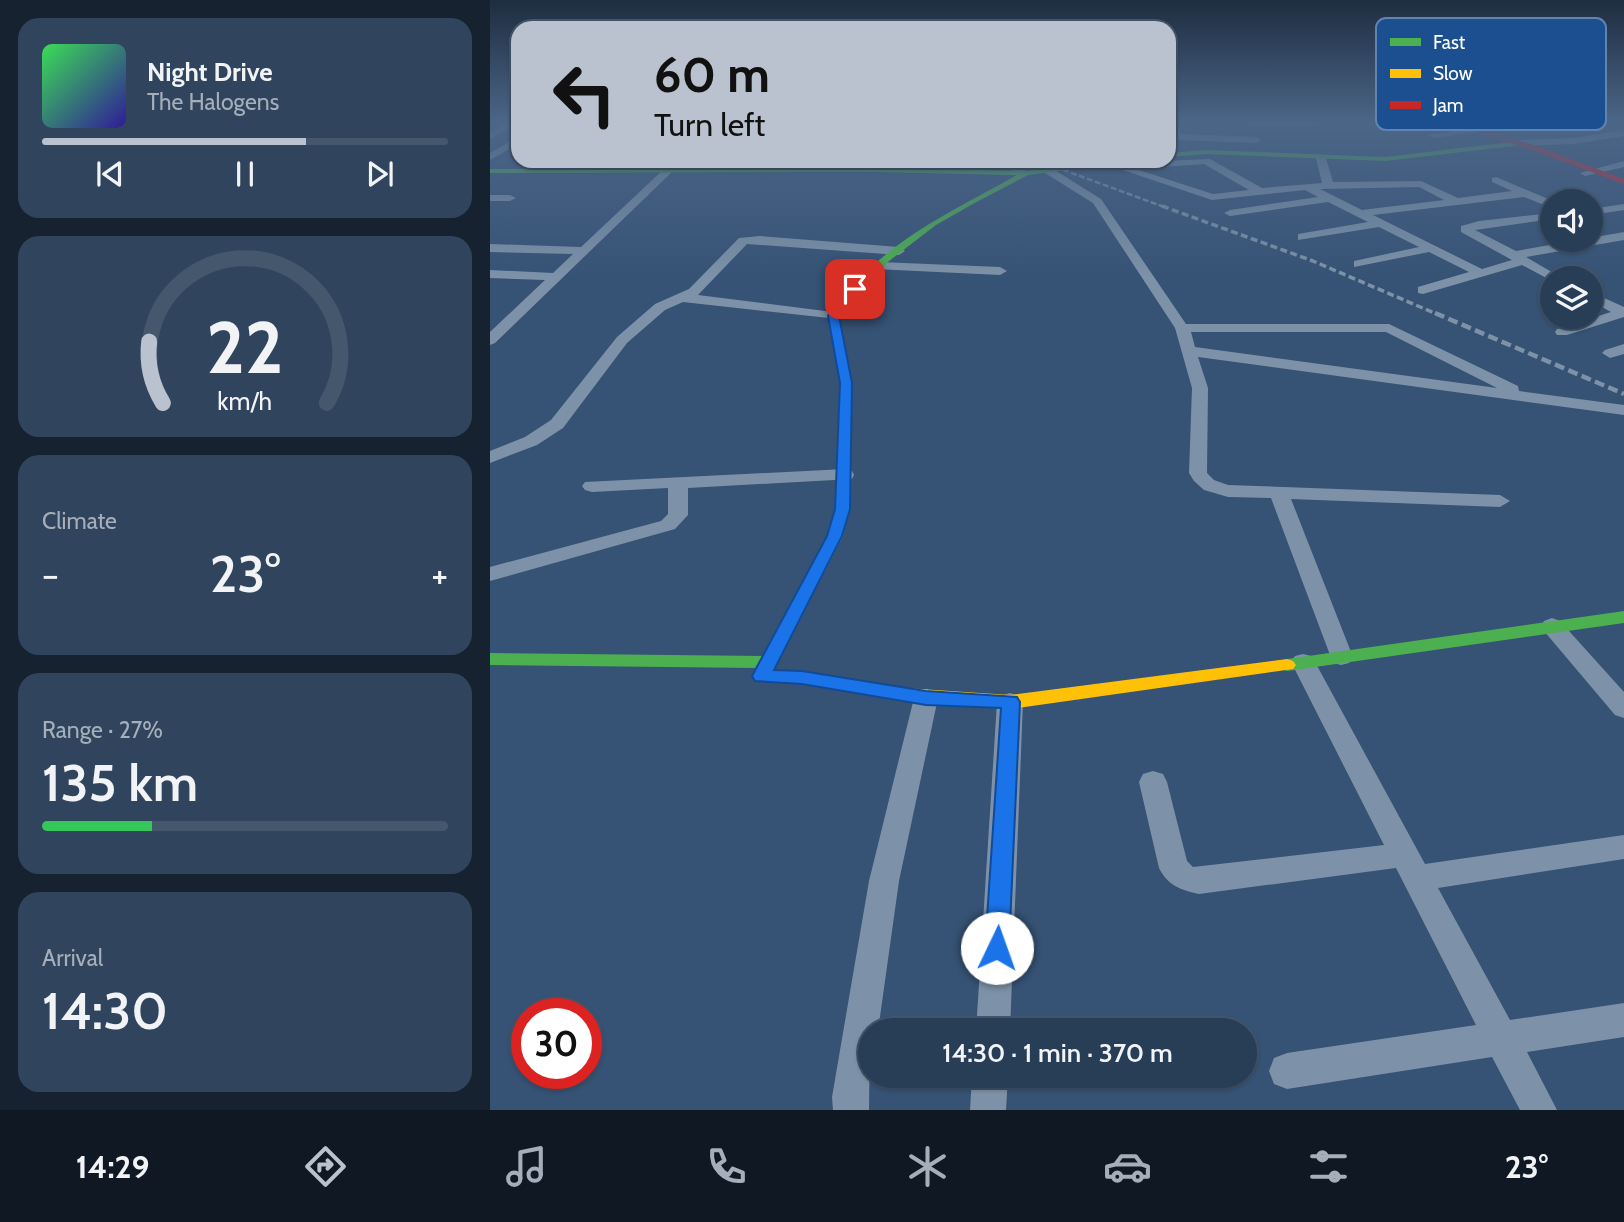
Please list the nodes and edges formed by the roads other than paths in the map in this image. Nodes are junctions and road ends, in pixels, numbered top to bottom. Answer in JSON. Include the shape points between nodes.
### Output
{"nodes":[{"id":1,"x":664,"y":174,"type":"edge"},
{"id":2,"x":1024,"y":174,"type":"edge"},
{"id":3,"x":1053,"y":174,"type":"edge"},
{"id":4,"x":1136,"y":174,"type":"edge"},
{"id":5,"x":1228,"y":174,"type":"edge"},
{"id":6,"x":1325,"y":174,"type":"edge"},
{"id":7,"x":1593,"y":174,"type":"edge"},
{"id":8,"x":1595,"y":174,"type":"edge"},
{"id":9,"x":1496,"y":180,"type":"dead end"},
{"id":10,"x":1624,"y":182,"type":"edge"},
{"id":11,"x":1328,"y":184,"type":"junction"},
{"id":12,"x":1307,"y":187,"type":"junction"},
{"id":13,"x":1624,"y":188,"type":"edge"},
{"id":14,"x":1260,"y":192,"type":"junction"},
{"id":15,"x":1526,"y":193,"type":"junction"},
{"id":16,"x":490,"y":198,"type":"edge"},
{"id":17,"x":510,"y":198,"type":"dead end"},
{"id":18,"x":1331,"y":198,"type":"junction"},
{"id":19,"x":1540,"y":199,"type":"edge"},
{"id":20,"x":1457,"y":202,"type":"junction"},
{"id":21,"x":1345,"y":205,"type":"junction"},
{"id":22,"x":1624,"y":207,"type":"edge"},
{"id":23,"x":1603,"y":210,"type":"edge"},
{"id":24,"x":1301,"y":212,"type":"dead end"},
{"id":25,"x":1230,"y":213,"type":"dead end"},
{"id":26,"x":1362,"y":213,"type":"junction"},
{"id":27,"x":1540,"y":217,"type":"edge"},
{"id":28,"x":1382,"y":223,"type":"junction"},
{"id":29,"x":1624,"y":236,"type":"edge"},
{"id":30,"x":1302,"y":237,"type":"dead end"},
{"id":31,"x":490,"y":248,"type":"edge"},
{"id":32,"x":1432,"y":248,"type":"junction"},
{"id":33,"x":586,"y":251,"type":"junction"},
{"id":34,"x":899,"y":251,"type":"junction"},
{"id":35,"x":1516,"y":258,"type":"junction"},
{"id":36,"x":1359,"y":264,"type":"dead end"},
{"id":37,"x":880,"y":266,"type":"junction"},
{"id":38,"x":1540,"y":270,"type":"edge"},
{"id":39,"x":1000,"y":271,"type":"dead end"},
{"id":40,"x":1481,"y":273,"type":"junction"},
{"id":41,"x":490,"y":274,"type":"edge"},
{"id":42,"x":558,"y":277,"type":"junction"},
{"id":43,"x":1423,"y":290,"type":"dead end"},
{"id":44,"x":684,"y":299,"type":"junction"},
{"id":45,"x":1603,"y":302,"type":"edge"},
{"id":46,"x":1623,"y":313,"type":"edge"},
{"id":47,"x":833,"y":316,"type":"junction"},
{"id":48,"x":1182,"y":328,"type":"junction"},
{"id":49,"x":1562,"y":332,"type":"dead end"},
{"id":50,"x":490,"y":340,"type":"edge"},
{"id":51,"x":1191,"y":351,"type":"junction"},
{"id":52,"x":1527,"y":397,"type":"junction"},
{"id":53,"x":1624,"y":410,"type":"edge"},
{"id":54,"x":490,"y":458,"type":"edge"},
{"id":55,"x":845,"y":475,"type":"junction"},
{"id":56,"x":678,"y":482,"type":"junction"},
{"id":57,"x":592,"y":486,"type":"dead end"},
{"id":58,"x":1279,"y":493,"type":"junction"},
{"id":59,"x":1500,"y":501,"type":"dead end"},
{"id":60,"x":490,"y":574,"type":"edge"},
{"id":61,"x":1624,"y":617,"type":"edge"},
{"id":62,"x":1552,"y":626,"type":"junction"},
{"id":63,"x":1341,"y":657,"type":"junction"},
{"id":64,"x":490,"y":659,"type":"edge"},
{"id":65,"x":769,"y":662,"type":"junction"},
{"id":66,"x":1303,"y":662,"type":"junction"},
{"id":67,"x":926,"y":698,"type":"junction"},
{"id":68,"x":1010,"y":702,"type":"junction"},
{"id":69,"x":1624,"y":709,"type":"edge"},
{"id":70,"x":1153,"y":782,"type":"dead end"},
{"id":71,"x":1624,"y":847,"type":"edge"},
{"id":72,"x":1411,"y":867,"type":"junction"},
{"id":73,"x":994,"y":1018,"type":"edge"},
{"id":74,"x":1624,"y":1020,"type":"edge"},
{"id":75,"x":1500,"y":1037,"type":"junction"},
{"id":76,"x":1287,"y":1071,"type":"dead end"},
{"id":77,"x":989,"y":1088,"type":"edge"},
{"id":78,"x":851,"y":1110,"type":"edge"},
{"id":79,"x":988,"y":1110,"type":"edge"},
{"id":80,"x":1539,"y":1110,"type":"edge"}],
"edges":[{"from":1,"to":33,"type":"street"},
{"from":2,"to":34,"type":"main road","via":[[947,215]]},
{"from":3,"to":48,"type":"street","via":[[1097,201]]},
{"from":4,"to":14,"type":"street","via":[[1212,197]]},
{"from":5,"to":14,"type":"street"},
{"from":6,"to":11,"type":"street"},
{"from":7,"to":13,"type":"main road"},
{"from":8,"to":10,"type":"main road"},
{"from":9,"to":15,"type":"street"},
{"from":11,"to":12,"type":"street"},
{"from":11,"to":20,"type":"street","via":[[1420,184]]},
{"from":12,"to":14,"type":"street"},
{"from":12,"to":18,"type":"street"},
{"from":15,"to":19,"type":"street"},
{"from":15,"to":20,"type":"street"},
{"from":16,"to":17,"type":"street"},
{"from":18,"to":21,"type":"street"},
{"from":18,"to":25,"type":"street"},
{"from":20,"to":26,"type":"street"},
{"from":21,"to":24,"type":"street"},
{"from":21,"to":26,"type":"street"},
{"from":22,"to":23,"type":"street"},
{"from":26,"to":28,"type":"street"},
{"from":27,"to":35,"type":"street","via":[[1465,229]]},
{"from":28,"to":30,"type":"street"},
{"from":28,"to":32,"type":"street"},
{"from":29,"to":35,"type":"street"},
{"from":31,"to":33,"type":"street"},
{"from":32,"to":36,"type":"street"},
{"from":32,"to":40,"type":"street"},
{"from":33,"to":42,"type":"street"},
{"from":34,"to":37,"type":"main road"},
{"from":34,"to":44,"type":"street","via":[[743,241]]},
{"from":35,"to":38,"type":"street"},
{"from":35,"to":40,"type":"street"},
{"from":37,"to":39,"type":"street"},
{"from":37,"to":47,"type":"main road"},
{"from":40,"to":43,"type":"street"},
{"from":41,"to":42,"type":"street"},
{"from":42,"to":50,"type":"street"},
{"from":44,"to":47,"type":"street"},
{"from":44,"to":54,"type":"street","via":[[660,307],[622,340],[557,424]]},
{"from":45,"to":46,"type":"street"},
{"from":46,"to":49,"type":"street"},
{"from":47,"to":55,"type":"main road","via":[[846,383]]},
{"from":48,"to":51,"type":"street"},
{"from":48,"to":52,"type":"street","via":[[1389,328]]},
{"from":51,"to":52,"type":"street"},
{"from":51,"to":58,"type":"street","via":[[1200,388],[1198,473],[1211,487]]},
{"from":52,"to":53,"type":"street"},
{"from":55,"to":56,"type":"street"},
{"from":55,"to":65,"type":"main road","via":[[843,509],[835,536]]},
{"from":56,"to":57,"type":"street"},
{"from":56,"to":60,"type":"street","via":[[678,515],[668,525]]},
{"from":58,"to":59,"type":"street"},
{"from":58,"to":63,"type":"street"},
{"from":61,"to":62,"type":"main road"},
{"from":62,"to":63,"type":"main road"},
{"from":62,"to":69,"type":"street"},
{"from":63,"to":66,"type":"main road"},
{"from":64,"to":65,"type":"main road"},
{"from":65,"to":67,"type":"main road","via":[[762,676]]},
{"from":66,"to":68,"type":"main road"},
{"from":66,"to":72,"type":"street"},
{"from":67,"to":68,"type":"main road"},
{"from":67,"to":78,"type":"street","via":[[884,881]]},
{"from":68,"to":73,"type":"street"},
{"from":70,"to":72,"type":"street","via":[[1174,868],[1185,878],[1199,881]]},
{"from":71,"to":72,"type":"street"},
{"from":72,"to":75,"type":"street"},
{"from":74,"to":75,"type":"street"},
{"from":75,"to":76,"type":"street"},
{"from":75,"to":80,"type":"street"},
{"from":77,"to":79,"type":"street"}]}
